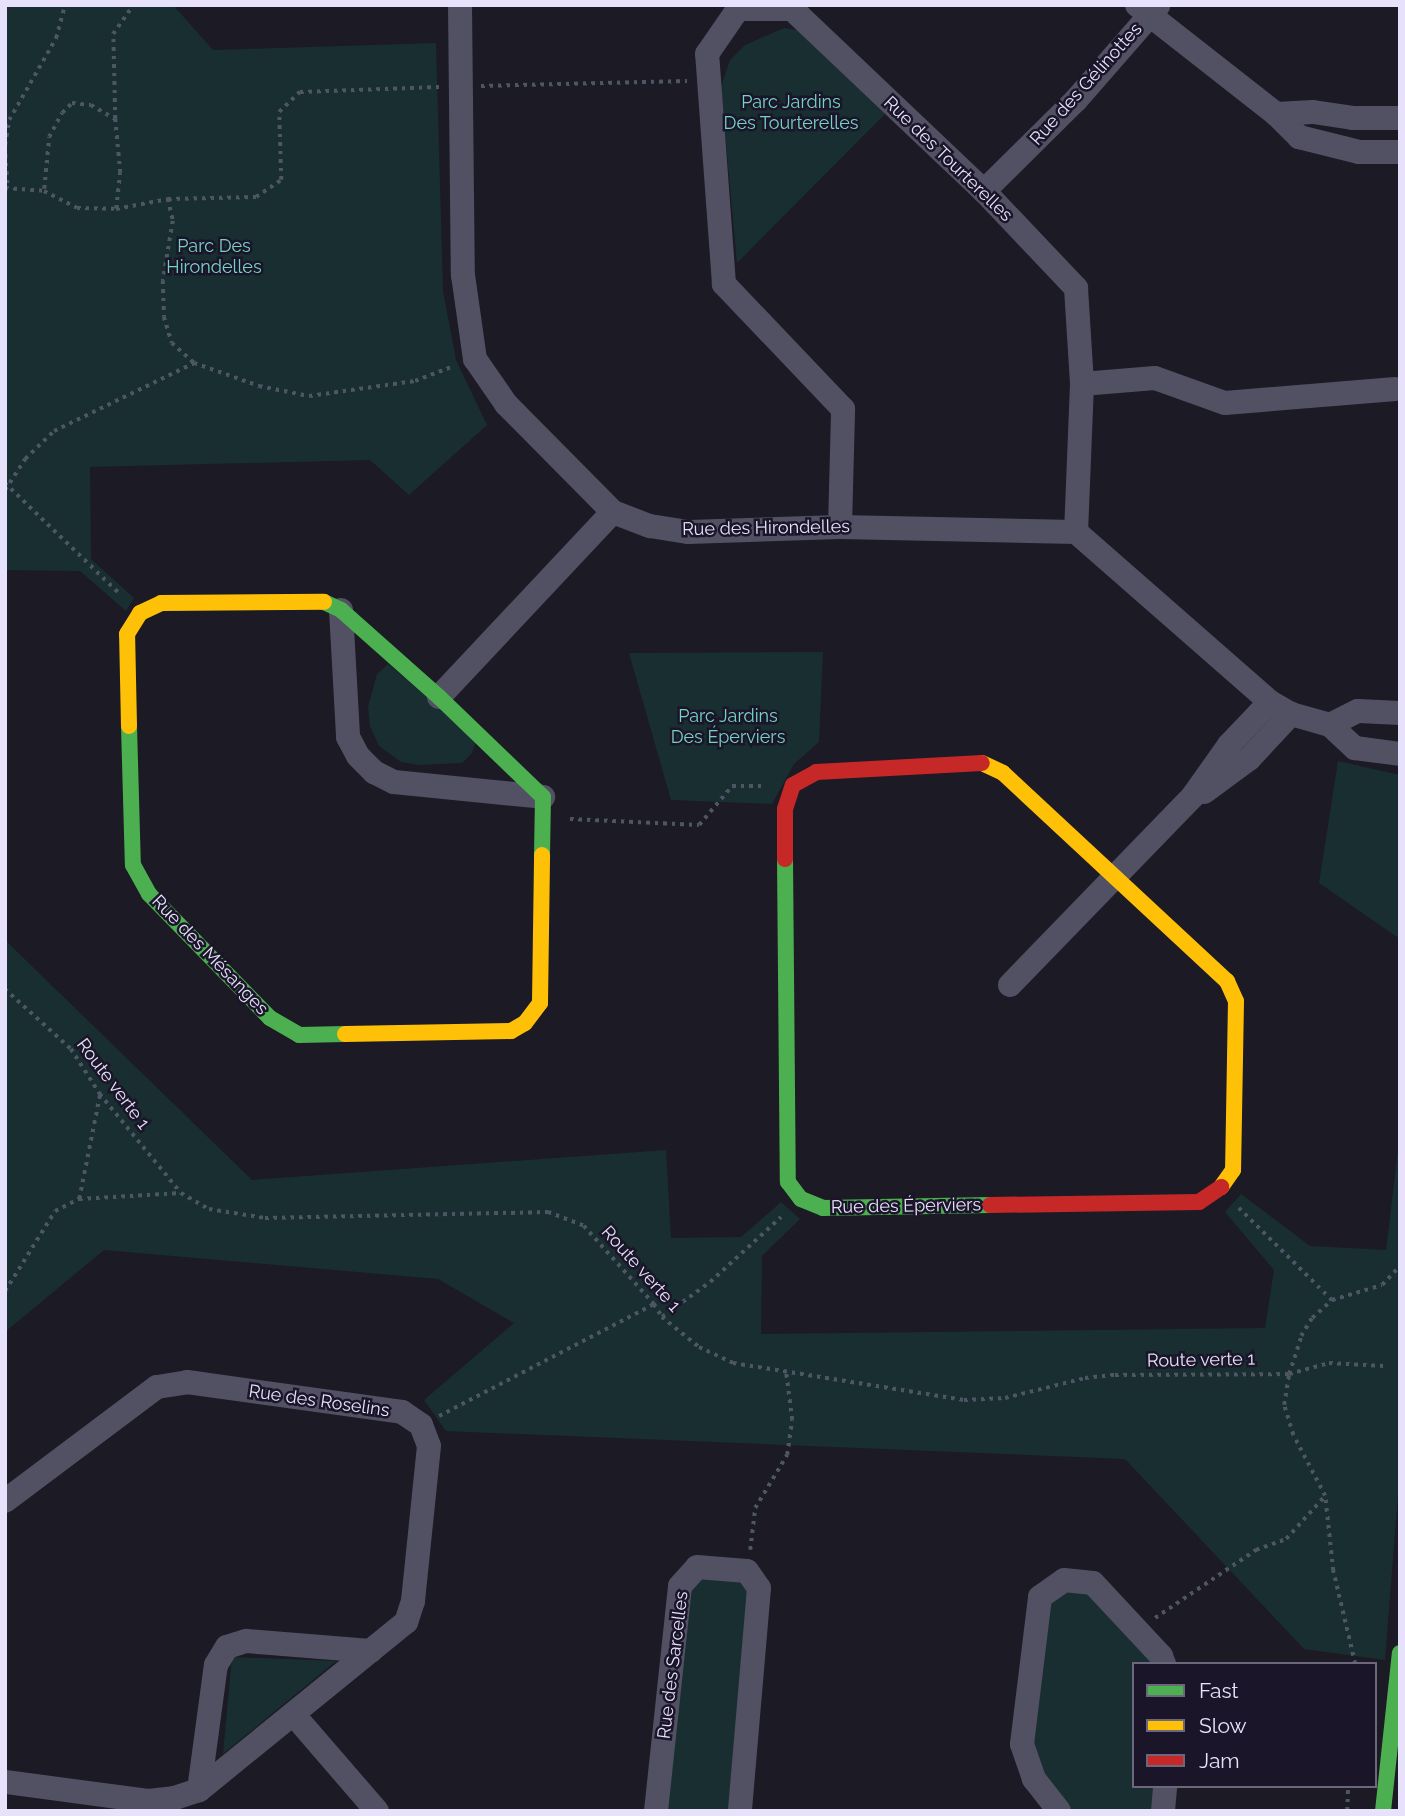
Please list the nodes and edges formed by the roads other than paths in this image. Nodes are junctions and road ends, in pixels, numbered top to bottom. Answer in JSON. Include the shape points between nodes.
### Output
{"nodes":[{"id":1,"x":460,"y":5,"type":"edge"},
{"id":2,"x":1148,"y":9,"type":"edge"},
{"id":3,"x":1276,"y":114,"type":"junction"},
{"id":4,"x":1400,"y":118,"type":"edge"},
{"id":5,"x":1400,"y":152,"type":"edge"},
{"id":6,"x":984,"y":191,"type":"junction"},
{"id":7,"x":1082,"y":384,"type":"junction"},
{"id":8,"x":1395,"y":389,"type":"dead end"},
{"id":9,"x":613,"y":512,"type":"junction"},
{"id":10,"x":840,"y":527,"type":"junction"},
{"id":11,"x":1076,"y":532,"type":"junction"},
{"id":12,"x":341,"y":610,"type":"junction"},
{"id":13,"x":439,"y":697,"type":"junction"},
{"id":14,"x":1280,"y":708,"type":"junction"},
{"id":15,"x":1400,"y":713,"type":"edge"},
{"id":16,"x":1330,"y":725,"type":"junction"},
{"id":17,"x":1400,"y":754,"type":"edge"},
{"id":18,"x":543,"y":807,"type":"junction"},
{"id":19,"x":1115,"y":877,"type":"junction"},
{"id":20,"x":1010,"y":985,"type":"dead end"},
{"id":21,"x":5,"y":1501,"type":"edge"},
{"id":22,"x":371,"y":1651,"type":"junction"},
{"id":23,"x":1400,"y":1653,"type":"edge"},
{"id":24,"x":1163,"y":1662,"type":"edge"},
{"id":25,"x":294,"y":1715,"type":"junction"},
{"id":26,"x":5,"y":1782,"type":"edge"},
{"id":27,"x":1165,"y":1788,"type":"edge"},
{"id":28,"x":199,"y":1790,"type":"junction"},
{"id":29,"x":377,"y":1811,"type":"edge"},
{"id":30,"x":656,"y":1811,"type":"edge"},
{"id":31,"x":740,"y":1811,"type":"edge"},
{"id":32,"x":1059,"y":1811,"type":"edge"},
{"id":33,"x":1163,"y":1811,"type":"edge"},
{"id":34,"x":1383,"y":1811,"type":"edge"}],
"edges":[{"from":1,"to":9,"type":"street","name":"Rue des Hirondelles","via":[[463,275],[475,359],[506,404]]},
{"from":2,"to":3,"type":"street"},
{"from":2,"to":6,"type":"street","name":"Rue des Gélinottes","via":[[1076,100]]},
{"from":3,"to":4,"type":"street"},
{"from":3,"to":5,"type":"street","via":[[1298,138],[1359,152]]},
{"from":6,"to":7,"type":"street","name":"Rue des Tourterelles","via":[[1076,288]]},
{"from":6,"to":10,"type":"street","name":"Rue des Tourterelles","via":[[792,9],[738,9],[707,54],[724,284],[843,408]]},
{"from":7,"to":8,"type":"street","via":[[1155,378],[1225,403]]},
{"from":7,"to":11,"type":"street","name":"Rue des Tourterelles"},
{"from":9,"to":10,"type":"street","name":"Rue des Hirondelles","via":[[650,526],[689,532]]},
{"from":9,"to":13,"type":"street"},
{"from":10,"to":11,"type":"street","name":"Rue des Hirondelles"},
{"from":11,"to":14,"type":"street"},
{"from":12,"to":13,"type":"street"},
{"from":12,"to":18,"type":"street","via":[[348,737],[374,772],[394,782]]},
{"from":12,"to":18,"type":"street","name":"Rue des Mésanges","via":[[324,602],[161,603],[140,613],[127,634],[134,865],[149,894],[270,1018],[299,1035],[511,1031],[525,1023],[540,1003]]},
{"from":13,"to":18,"type":"street"},
{"from":14,"to":16,"type":"street"},
{"from":14,"to":19,"type":"street","via":[[1229,745],[1194,796]]},
{"from":15,"to":16,"type":"street","via":[[1358,711]]},
{"from":16,"to":17,"type":"street","via":[[1355,747]]},
{"from":19,"to":19,"type":"street","name":"Rue des Éperviers","via":[[1227,981],[1236,1001],[1233,1170],[1219,1189],[1199,1202],[823,1208],[801,1199],[788,1182],[785,810],[793,785],[816,772],[982,763],[1003,773]]},
{"from":19,"to":20,"type":"street"},
{"from":21,"to":22,"type":"street","name":"Rue des Roselins","via":[[158,1387],[187,1382],[402,1412],[421,1425],[429,1446],[413,1601],[406,1622]]},
{"from":22,"to":25,"type":"street"},
{"from":22,"to":28,"type":"street","via":[[246,1641],[227,1647],[216,1665]]},
{"from":23,"to":34,"type":"street"},
{"from":24,"to":32,"type":"street","via":[[1093,1583],[1064,1580],[1040,1597],[1022,1744],[1034,1779]]},
{"from":25,"to":28,"type":"street"},
{"from":25,"to":29,"type":"street"},
{"from":26,"to":28,"type":"street","via":[[148,1801]]},
{"from":27,"to":33,"type":"street"},
{"from":30,"to":31,"type":"street","name":"Rue des Sarcelles","via":[[680,1586],[697,1567],[747,1571],[760,1588]]}]}
